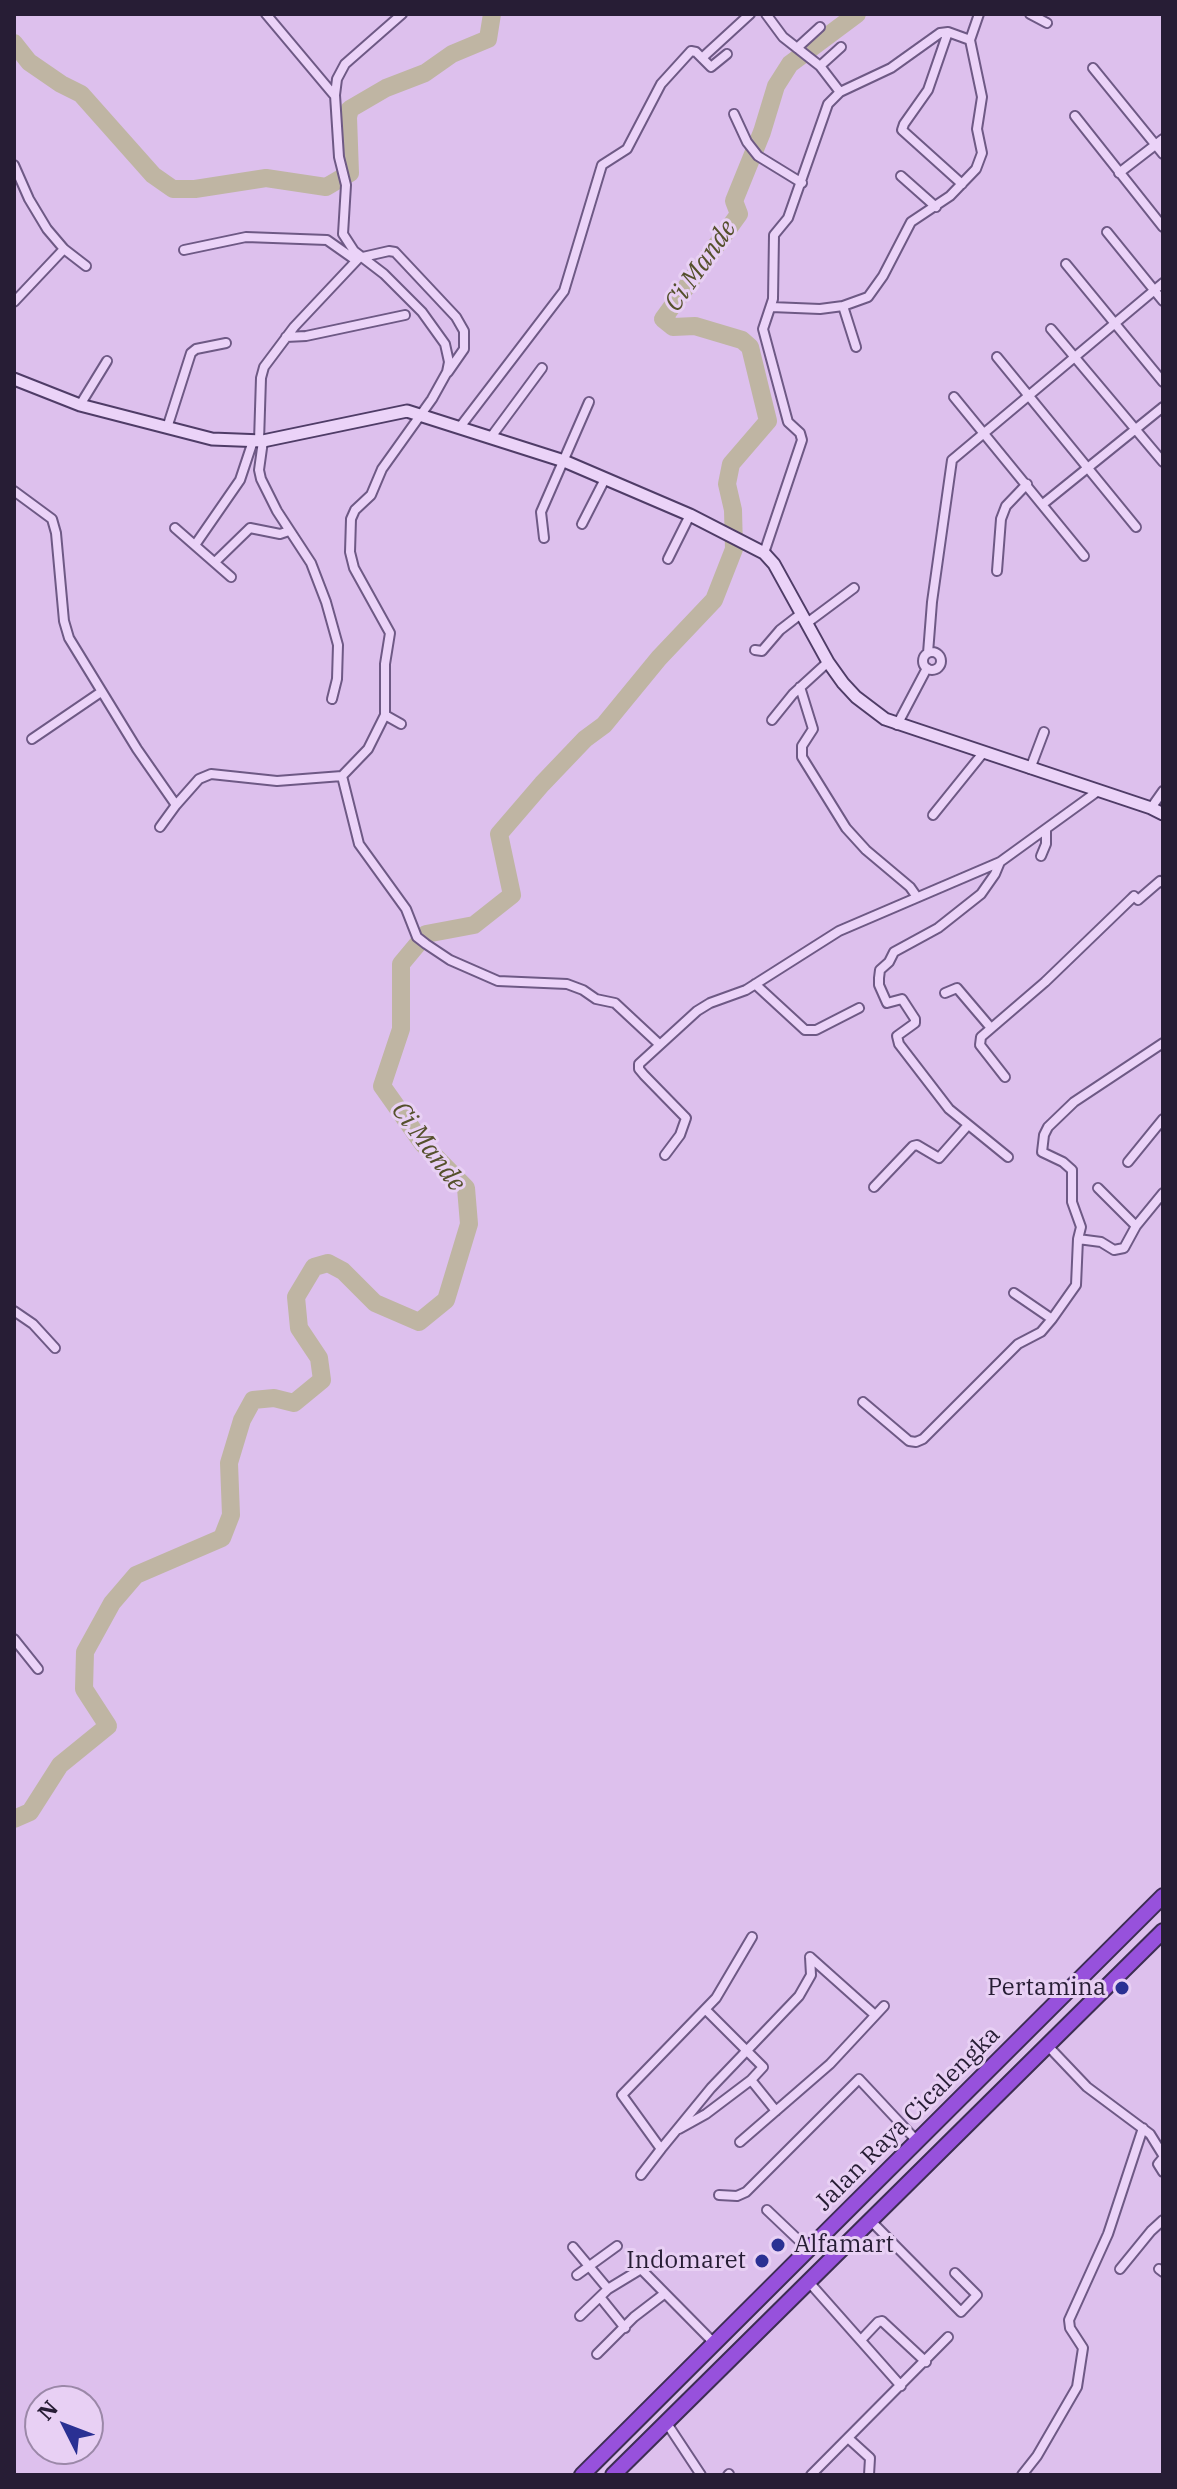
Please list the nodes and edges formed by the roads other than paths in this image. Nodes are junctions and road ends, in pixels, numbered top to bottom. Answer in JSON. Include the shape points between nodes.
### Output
{"nodes":[{"id":1,"x":266,"y":14,"type":"edge"},
{"id":2,"x":402,"y":14,"type":"edge"},
{"id":3,"x":750,"y":14,"type":"edge"},
{"id":4,"x":766,"y":14,"type":"edge"},
{"id":5,"x":979,"y":14,"type":"edge"},
{"id":6,"x":1030,"y":14,"type":"edge"},
{"id":7,"x":1047,"y":23,"type":"dead end"},
{"id":8,"x":820,"y":27,"type":"dead end"},
{"id":9,"x":948,"y":32,"type":"junction"},
{"id":10,"x":970,"y":40,"type":"junction"},
{"id":11,"x":841,"y":47,"type":"dead end"},
{"id":12,"x":799,"y":50,"type":"junction"},
{"id":13,"x":727,"y":54,"type":"dead end"},
{"id":14,"x":702,"y":58,"type":"junction"},
{"id":15,"x":817,"y":64,"type":"junction"},
{"id":16,"x":1093,"y":68,"type":"dead end"},
{"id":17,"x":840,"y":92,"type":"junction"},
{"id":18,"x":335,"y":95,"type":"junction"},
{"id":19,"x":734,"y":114,"type":"dead end"},
{"id":20,"x":1075,"y":116,"type":"dead end"},
{"id":21,"x":1159,"y":142,"type":"edge"},
{"id":22,"x":1163,"y":154,"type":"edge"},
{"id":23,"x":14,"y":165,"type":"edge"},
{"id":24,"x":1119,"y":173,"type":"junction"},
{"id":25,"x":901,"y":176,"type":"dead end"},
{"id":26,"x":802,"y":183,"type":"junction"},
{"id":27,"x":962,"y":184,"type":"junction"},
{"id":28,"x":936,"y":207,"type":"junction"},
{"id":29,"x":1163,"y":227,"type":"edge"},
{"id":30,"x":1107,"y":232,"type":"dead end"},
{"id":31,"x":64,"y":249,"type":"junction"},
{"id":32,"x":184,"y":250,"type":"dead end"},
{"id":33,"x":361,"y":259,"type":"junction"},
{"id":34,"x":1066,"y":264,"type":"dead end"},
{"id":35,"x":86,"y":266,"type":"dead end"},
{"id":36,"x":1163,"y":283,"type":"edge"},
{"id":37,"x":1154,"y":290,"type":"junction"},
{"id":38,"x":1163,"y":301,"type":"edge"},
{"id":39,"x":14,"y":302,"type":"edge"},
{"id":40,"x":843,"y":306,"type":"junction"},
{"id":41,"x":771,"y":307,"type":"junction"},
{"id":42,"x":405,"y":315,"type":"dead end"},
{"id":43,"x":1115,"y":323,"type":"junction"},
{"id":44,"x":1051,"y":329,"type":"dead end"},
{"id":45,"x":286,"y":337,"type":"junction"},
{"id":46,"x":226,"y":343,"type":"dead end"},
{"id":47,"x":856,"y":347,"type":"dead end"},
{"id":48,"x":997,"y":357,"type":"dead end"},
{"id":49,"x":1073,"y":358,"type":"junction"},
{"id":50,"x":107,"y":361,"type":"dead end"},
{"id":51,"x":542,"y":368,"type":"dead end"},
{"id":52,"x":447,"y":372,"type":"junction"},
{"id":53,"x":14,"y":379,"type":"edge"},
{"id":54,"x":1163,"y":382,"type":"edge"},
{"id":55,"x":1029,"y":395,"type":"junction"},
{"id":56,"x":954,"y":397,"type":"dead end"},
{"id":57,"x":589,"y":402,"type":"dead end"},
{"id":58,"x":80,"y":405,"type":"junction"},
{"id":59,"x":1163,"y":407,"type":"edge"},
{"id":60,"x":422,"y":414,"type":"junction"},
{"id":61,"x":460,"y":427,"type":"junction"},
{"id":62,"x":167,"y":428,"type":"junction"},
{"id":63,"x":1135,"y":430,"type":"junction"},
{"id":64,"x":984,"y":431,"type":"junction"},
{"id":65,"x":491,"y":437,"type":"junction"},
{"id":66,"x":258,"y":441,"type":"junction"},
{"id":67,"x":564,"y":461,"type":"junction"},
{"id":68,"x":1163,"y":462,"type":"edge"},
{"id":69,"x":1089,"y":467,"type":"junction"},
{"id":70,"x":605,"y":479,"type":"junction"},
{"id":71,"x":1027,"y":484,"type":"junction"},
{"id":72,"x":14,"y":491,"type":"edge"},
{"id":73,"x":1043,"y":504,"type":"junction"},
{"id":74,"x":690,"y":515,"type":"junction"},
{"id":75,"x":582,"y":524,"type":"dead end"},
{"id":76,"x":1136,"y":527,"type":"dead end"},
{"id":77,"x":175,"y":528,"type":"dead end"},
{"id":78,"x":289,"y":531,"type":"junction"},
{"id":79,"x":544,"y":538,"type":"dead end"},
{"id":80,"x":195,"y":545,"type":"junction"},
{"id":81,"x":764,"y":553,"type":"junction"},
{"id":82,"x":1084,"y":556,"type":"dead end"},
{"id":83,"x":668,"y":559,"type":"dead end"},
{"id":84,"x":215,"y":562,"type":"junction"},
{"id":85,"x":997,"y":571,"type":"dead end"},
{"id":86,"x":231,"y":577,"type":"dead end"},
{"id":87,"x":854,"y":588,"type":"dead end"},
{"id":88,"x":804,"y":618,"type":"junction"},
{"id":89,"x":755,"y":650,"type":"dead end"},
{"id":90,"x":928,"y":653,"type":"junction"},
{"id":91,"x":828,"y":662,"type":"junction"},
{"id":92,"x":927,"y":668,"type":"junction"},
{"id":93,"x":800,"y":687,"type":"junction"},
{"id":94,"x":101,"y":692,"type":"junction"},
{"id":95,"x":332,"y":699,"type":"dead end"},
{"id":96,"x":385,"y":715,"type":"junction"},
{"id":97,"x":772,"y":720,"type":"dead end"},
{"id":98,"x":401,"y":724,"type":"dead end"},
{"id":99,"x":897,"y":725,"type":"junction"},
{"id":100,"x":1044,"y":732,"type":"dead end"},
{"id":101,"x":32,"y":739,"type":"dead end"},
{"id":102,"x":983,"y":753,"type":"junction"},
{"id":103,"x":1030,"y":769,"type":"junction"},
{"id":104,"x":342,"y":776,"type":"junction"},
{"id":105,"x":1098,"y":791,"type":"junction"},
{"id":106,"x":1163,"y":791,"type":"edge"},
{"id":107,"x":176,"y":805,"type":"junction"},
{"id":108,"x":1151,"y":808,"type":"junction"},
{"id":109,"x":1163,"y":814,"type":"edge"},
{"id":110,"x":933,"y":815,"type":"dead end"},
{"id":111,"x":160,"y":827,"type":"dead end"},
{"id":112,"x":1046,"y":831,"type":"junction"},
{"id":113,"x":1041,"y":856,"type":"dead end"},
{"id":114,"x":1000,"y":862,"type":"junction"},
{"id":115,"x":1163,"y":883,"type":"edge"},
{"id":116,"x":917,"y":897,"type":"junction"},
{"id":117,"x":755,"y":984,"type":"junction"},
{"id":118,"x":945,"y":993,"type":"dead end"},
{"id":119,"x":859,"y":1008,"type":"dead end"},
{"id":120,"x":991,"y":1028,"type":"junction"},
{"id":121,"x":1163,"y":1043,"type":"edge"},
{"id":122,"x":659,"y":1044,"type":"junction"},
{"id":123,"x":1005,"y":1077,"type":"dead end"},
{"id":124,"x":1163,"y":1119,"type":"edge"},
{"id":125,"x":968,"y":1125,"type":"junction"},
{"id":126,"x":665,"y":1155,"type":"dead end"},
{"id":127,"x":1008,"y":1157,"type":"dead end"},
{"id":128,"x":1128,"y":1162,"type":"dead end"},
{"id":129,"x":874,"y":1187,"type":"dead end"},
{"id":130,"x":1098,"y":1188,"type":"dead end"},
{"id":131,"x":1163,"y":1193,"type":"edge"},
{"id":132,"x":1136,"y":1226,"type":"junction"},
{"id":133,"x":1078,"y":1239,"type":"junction"},
{"id":134,"x":1014,"y":1293,"type":"dead end"},
{"id":135,"x":14,"y":1311,"type":"edge"},
{"id":136,"x":1052,"y":1319,"type":"junction"},
{"id":137,"x":55,"y":1348,"type":"dead end"},
{"id":138,"x":863,"y":1402,"type":"dead end"},
{"id":139,"x":14,"y":1639,"type":"edge"},
{"id":140,"x":38,"y":1669,"type":"dead end"},
{"id":141,"x":1163,"y":1896,"type":"edge"},
{"id":142,"x":1163,"y":1931,"type":"edge"},
{"id":143,"x":752,"y":1937,"type":"dead end"},
{"id":144,"x":884,"y":2006,"type":"dead end"},
{"id":145,"x":706,"y":2010,"type":"junction"},
{"id":146,"x":875,"y":2015,"type":"junction"},
{"id":147,"x":1047,"y":2045,"type":"junction"},
{"id":148,"x":747,"y":2050,"type":"junction"},
{"id":149,"x":751,"y":2080,"type":"junction"},
{"id":150,"x":776,"y":2111,"type":"junction"},
{"id":151,"x":1143,"y":2128,"type":"junction"},
{"id":152,"x":673,"y":2132,"type":"junction"},
{"id":153,"x":917,"y":2141,"type":"junction"},
{"id":154,"x":740,"y":2142,"type":"dead end"},
{"id":155,"x":661,"y":2149,"type":"junction"},
{"id":156,"x":1163,"y":2156,"type":"edge"},
{"id":157,"x":1163,"y":2172,"type":"edge"},
{"id":158,"x":641,"y":2175,"type":"dead end"},
{"id":159,"x":719,"y":2195,"type":"dead end"},
{"id":160,"x":767,"y":2210,"type":"dead end"},
{"id":161,"x":869,"y":2220,"type":"junction"},
{"id":162,"x":1163,"y":2220,"type":"edge"},
{"id":163,"x":617,"y":2246,"type":"dead end"},
{"id":164,"x":573,"y":2247,"type":"dead end"},
{"id":165,"x":808,"y":2249,"type":"junction"},
{"id":166,"x":589,"y":2266,"type":"junction"},
{"id":167,"x":1120,"y":2269,"type":"dead end"},
{"id":168,"x":955,"y":2273,"type":"dead end"},
{"id":169,"x":577,"y":2275,"type":"dead end"},
{"id":170,"x":808,"y":2281,"type":"junction"},
{"id":171,"x":608,"y":2289,"type":"junction"},
{"id":172,"x":664,"y":2294,"type":"junction"},
{"id":173,"x":600,"y":2297,"type":"junction"},
{"id":174,"x":580,"y":2316,"type":"dead end"},
{"id":175,"x":625,"y":2328,"type":"junction"},
{"id":176,"x":948,"y":2337,"type":"dead end"},
{"id":177,"x":861,"y":2340,"type":"junction"},
{"id":178,"x":714,"y":2343,"type":"junction"},
{"id":179,"x":597,"y":2354,"type":"dead end"},
{"id":180,"x":926,"y":2362,"type":"junction"},
{"id":181,"x":901,"y":2386,"type":"junction"},
{"id":182,"x":665,"y":2421,"type":"junction"},
{"id":183,"x":848,"y":2438,"type":"junction"},
{"id":184,"x":582,"y":2475,"type":"edge"},
{"id":185,"x":613,"y":2475,"type":"edge"},
{"id":186,"x":701,"y":2475,"type":"edge"},
{"id":187,"x":811,"y":2475,"type":"edge"},
{"id":188,"x":869,"y":2475,"type":"edge"},
{"id":189,"x":1022,"y":2475,"type":"edge"}],
"edges":[{"from":1,"to":18,"type":"street"},
{"from":2,"to":18,"type":"street","via":[[345,64]]},
{"from":3,"to":14,"type":"street"},
{"from":4,"to":12,"type":"street"},
{"from":5,"to":10,"type":"street"},
{"from":6,"to":7,"type":"street"},
{"from":8,"to":12,"type":"street"},
{"from":9,"to":10,"type":"street"},
{"from":9,"to":17,"type":"street"},
{"from":9,"to":27,"type":"street","via":[[928,90],[902,130]]},
{"from":10,"to":27,"type":"street","via":[[982,97],[977,129],[982,153]]},
{"from":11,"to":15,"type":"street"},
{"from":12,"to":15,"type":"street"},
{"from":13,"to":14,"type":"street","via":[[711,67]]},
{"from":14,"to":61,"type":"street","via":[[691,51],[661,84],[627,149],[602,165],[564,291]]},
{"from":15,"to":17,"type":"street"},
{"from":16,"to":21,"type":"street"},
{"from":17,"to":26,"type":"street","via":[[828,104]]},
{"from":18,"to":33,"type":"street","via":[[346,185],[342,230]]},
{"from":19,"to":26,"type":"street","via":[[758,156]]},
{"from":20,"to":24,"type":"street"},
{"from":21,"to":22,"type":"street"},
{"from":21,"to":24,"type":"street"},
{"from":23,"to":31,"type":"street","via":[[35,209]]},
{"from":24,"to":29,"type":"street"},
{"from":25,"to":28,"type":"street"},
{"from":26,"to":41,"type":"street","via":[[772,240]]},
{"from":27,"to":28,"type":"street"},
{"from":28,"to":40,"type":"street","via":[[906,228],[868,297]]},
{"from":30,"to":37,"type":"street"},
{"from":31,"to":35,"type":"street"},
{"from":31,"to":39,"type":"street"},
{"from":32,"to":33,"type":"street","via":[[235,238],[324,240]]},
{"from":33,"to":45,"type":"street"},
{"from":33,"to":52,"type":"street","via":[[435,329],[448,354]]},
{"from":33,"to":52,"type":"street","via":[[389,251],[399,255],[456,317],[466,340],[460,359]]},
{"from":34,"to":43,"type":"street"},
{"from":36,"to":37,"type":"street"},
{"from":37,"to":38,"type":"street"},
{"from":37,"to":43,"type":"street"},
{"from":40,"to":41,"type":"street"},
{"from":40,"to":47,"type":"street"},
{"from":41,"to":81,"type":"street","via":[[763,329],[766,344],[786,416],[802,440]]},
{"from":42,"to":45,"type":"street"},
{"from":43,"to":49,"type":"street"},
{"from":43,"to":54,"type":"street"},
{"from":44,"to":49,"type":"street"},
{"from":45,"to":66,"type":"street","via":[[261,378]]},
{"from":46,"to":62,"type":"street","via":[[191,353]]},
{"from":48,"to":55,"type":"street"},
{"from":49,"to":55,"type":"street"},
{"from":49,"to":63,"type":"street"},
{"from":50,"to":58,"type":"street"},
{"from":51,"to":65,"type":"street"},
{"from":52,"to":60,"type":"street"},
{"from":53,"to":58,"type":"main road"},
{"from":55,"to":64,"type":"street"},
{"from":55,"to":69,"type":"street"},
{"from":56,"to":64,"type":"street"},
{"from":57,"to":67,"type":"street"},
{"from":58,"to":62,"type":"main road"},
{"from":59,"to":63,"type":"street"},
{"from":60,"to":61,"type":"main road"},
{"from":60,"to":66,"type":"main road","via":[[393,413]]},
{"from":60,"to":96,"type":"street","via":[[351,519],[354,568],[390,633]]},
{"from":61,"to":65,"type":"main road"},
{"from":62,"to":66,"type":"main road","via":[[212,439]]},
{"from":63,"to":68,"type":"street"},
{"from":63,"to":69,"type":"street"},
{"from":64,"to":71,"type":"street"},
{"from":64,"to":90,"type":"street","via":[[951,463]]},
{"from":65,"to":67,"type":"main road"},
{"from":66,"to":78,"type":"street","via":[[261,479]]},
{"from":66,"to":80,"type":"street","via":[[240,480]]},
{"from":67,"to":70,"type":"main road"},
{"from":67,"to":79,"type":"street","via":[[541,512]]},
{"from":69,"to":73,"type":"street"},
{"from":69,"to":76,"type":"street"},
{"from":70,"to":74,"type":"main road"},
{"from":70,"to":75,"type":"street"},
{"from":71,"to":73,"type":"street"},
{"from":71,"to":85,"type":"street","via":[[1001,519]]},
{"from":72,"to":94,"type":"street","via":[[52,519],[64,621]]},
{"from":73,"to":82,"type":"street"},
{"from":74,"to":81,"type":"main road"},
{"from":74,"to":83,"type":"street"},
{"from":77,"to":80,"type":"street"},
{"from":78,"to":84,"type":"street","via":[[250,528]]},
{"from":78,"to":95,"type":"street","via":[[311,563],[338,645]]},
{"from":80,"to":84,"type":"street"},
{"from":81,"to":88,"type":"main road"},
{"from":84,"to":86,"type":"street"},
{"from":87,"to":88,"type":"street"},
{"from":88,"to":89,"type":"street","via":[[780,630],[762,651]]},
{"from":88,"to":91,"type":"main road"},
{"from":90,"to":92,"type":"street"},
{"from":90,"to":92,"type":"street","via":[[941,661],[936,669]]},
{"from":91,"to":93,"type":"street"},
{"from":91,"to":99,"type":"main road","via":[[856,697]]},
{"from":92,"to":99,"type":"street"},
{"from":93,"to":97,"type":"street"},
{"from":93,"to":116,"type":"street","via":[[813,729],[802,746],[802,757],[846,828]]},
{"from":94,"to":101,"type":"street"},
{"from":94,"to":107,"type":"street"},
{"from":96,"to":98,"type":"street"},
{"from":96,"to":104,"type":"street","via":[[368,749]]},
{"from":99,"to":102,"type":"main road"},
{"from":100,"to":103,"type":"street"},
{"from":102,"to":103,"type":"main road"},
{"from":102,"to":110,"type":"street"},
{"from":103,"to":105,"type":"main road"},
{"from":104,"to":107,"type":"street","via":[[277,781],[211,774],[199,779]]},
{"from":104,"to":122,"type":"street","via":[[359,844],[410,914],[417,937],[450,960],[498,981],[567,984],[615,1003]]},
{"from":105,"to":108,"type":"main road"},
{"from":105,"to":112,"type":"street"},
{"from":106,"to":108,"type":"street"},
{"from":107,"to":111,"type":"street"},
{"from":108,"to":109,"type":"main road"},
{"from":112,"to":113,"type":"street"},
{"from":112,"to":114,"type":"street"},
{"from":114,"to":116,"type":"street"},
{"from":114,"to":125,"type":"street","via":[[981,894],[922,939],[894,952],[879,978],[887,1003],[902,999],[915,1021],[896,1040],[935,1094]]},
{"from":115,"to":120,"type":"street","via":[[1138,900],[1134,896]]},
{"from":116,"to":117,"type":"street","via":[[839,931]]},
{"from":117,"to":119,"type":"street","via":[[805,1030],[816,1030]]},
{"from":117,"to":122,"type":"street","via":[[710,1003]]},
{"from":118,"to":120,"type":"street","via":[[957,988]]},
{"from":120,"to":123,"type":"street","via":[[979,1041]]},
{"from":121,"to":133,"type":"street","via":[[1074,1102],[1044,1135],[1042,1152],[1072,1170],[1072,1202],[1081,1227]]},
{"from":122,"to":126,"type":"street","via":[[639,1069],[686,1118]]},
{"from":124,"to":128,"type":"street"},
{"from":125,"to":127,"type":"street"},
{"from":125,"to":129,"type":"street","via":[[939,1158],[913,1146]]},
{"from":130,"to":132,"type":"street"},
{"from":131,"to":132,"type":"street"},
{"from":132,"to":133,"type":"street","via":[[1119,1250]]},
{"from":133,"to":136,"type":"street","via":[[1076,1285]]},
{"from":134,"to":136,"type":"street"},
{"from":135,"to":137,"type":"street"},
{"from":136,"to":138,"type":"street","via":[[1018,1344],[916,1442]]},
{"from":139,"to":140,"type":"street"},
{"from":141,"to":153,"type":"highway","name":"Jalan Raya Cicalengka"},
{"from":142,"to":147,"type":"highway","name":"Jalan Raya Cicalengka"},
{"from":143,"to":145,"type":"street"},
{"from":144,"to":146,"type":"street"},
{"from":145,"to":148,"type":"street"},
{"from":145,"to":155,"type":"street","via":[[622,2095]]},
{"from":146,"to":148,"type":"street","via":[[810,1957],[805,1988]]},
{"from":146,"to":150,"type":"street"},
{"from":147,"to":151,"type":"street","via":[[1087,2087]]},
{"from":147,"to":161,"type":"highway","name":"Jalan Raya Cicalengka"},
{"from":148,"to":149,"type":"street","via":[[763,2067]]},
{"from":148,"to":152,"type":"street"},
{"from":149,"to":150,"type":"street"},
{"from":149,"to":152,"type":"street"},
{"from":150,"to":154,"type":"street"},
{"from":151,"to":156,"type":"street"},
{"from":151,"to":189,"type":"street","via":[[1108,2234],[1069,2320],[1083,2348],[1077,2387]]},
{"from":152,"to":155,"type":"street"},
{"from":153,"to":159,"type":"street","via":[[859,2079],[746,2192]]},
{"from":153,"to":165,"type":"highway","name":"Jalan Raya Cicalengka"},
{"from":155,"to":158,"type":"street"},
{"from":156,"to":157,"type":"street","via":[[1158,2164]]},
{"from":160,"to":165,"type":"street"},
{"from":161,"to":168,"type":"street","via":[[961,2312],[977,2295]]},
{"from":161,"to":170,"type":"highway","name":"Jalan Raya Cicalengka"},
{"from":162,"to":167,"type":"street"},
{"from":163,"to":166,"type":"street"},
{"from":164,"to":166,"type":"street"},
{"from":165,"to":178,"type":"highway","name":"Jalan Raya Cicalengka"},
{"from":166,"to":169,"type":"street"},
{"from":166,"to":171,"type":"street"},
{"from":170,"to":177,"type":"street"},
{"from":170,"to":182,"type":"highway","name":"Jalan Raya Cicalengka"},
{"from":171,"to":172,"type":"street","via":[[641,2269]]},
{"from":171,"to":173,"type":"street"},
{"from":172,"to":175,"type":"street"},
{"from":172,"to":178,"type":"street"},
{"from":173,"to":174,"type":"street"},
{"from":173,"to":175,"type":"street"},
{"from":175,"to":179,"type":"street"},
{"from":176,"to":180,"type":"street"},
{"from":177,"to":180,"type":"street","via":[[882,2321]]},
{"from":177,"to":181,"type":"street"},
{"from":178,"to":184,"type":"highway","name":"Jalan Raya Cicalengka"},
{"from":180,"to":181,"type":"street"},
{"from":181,"to":183,"type":"street"},
{"from":182,"to":185,"type":"highway","name":"Jalan Raya Cicalengka"},
{"from":182,"to":186,"type":"street"},
{"from":183,"to":187,"type":"street"},
{"from":183,"to":188,"type":"street","via":[[870,2458]]}]}
